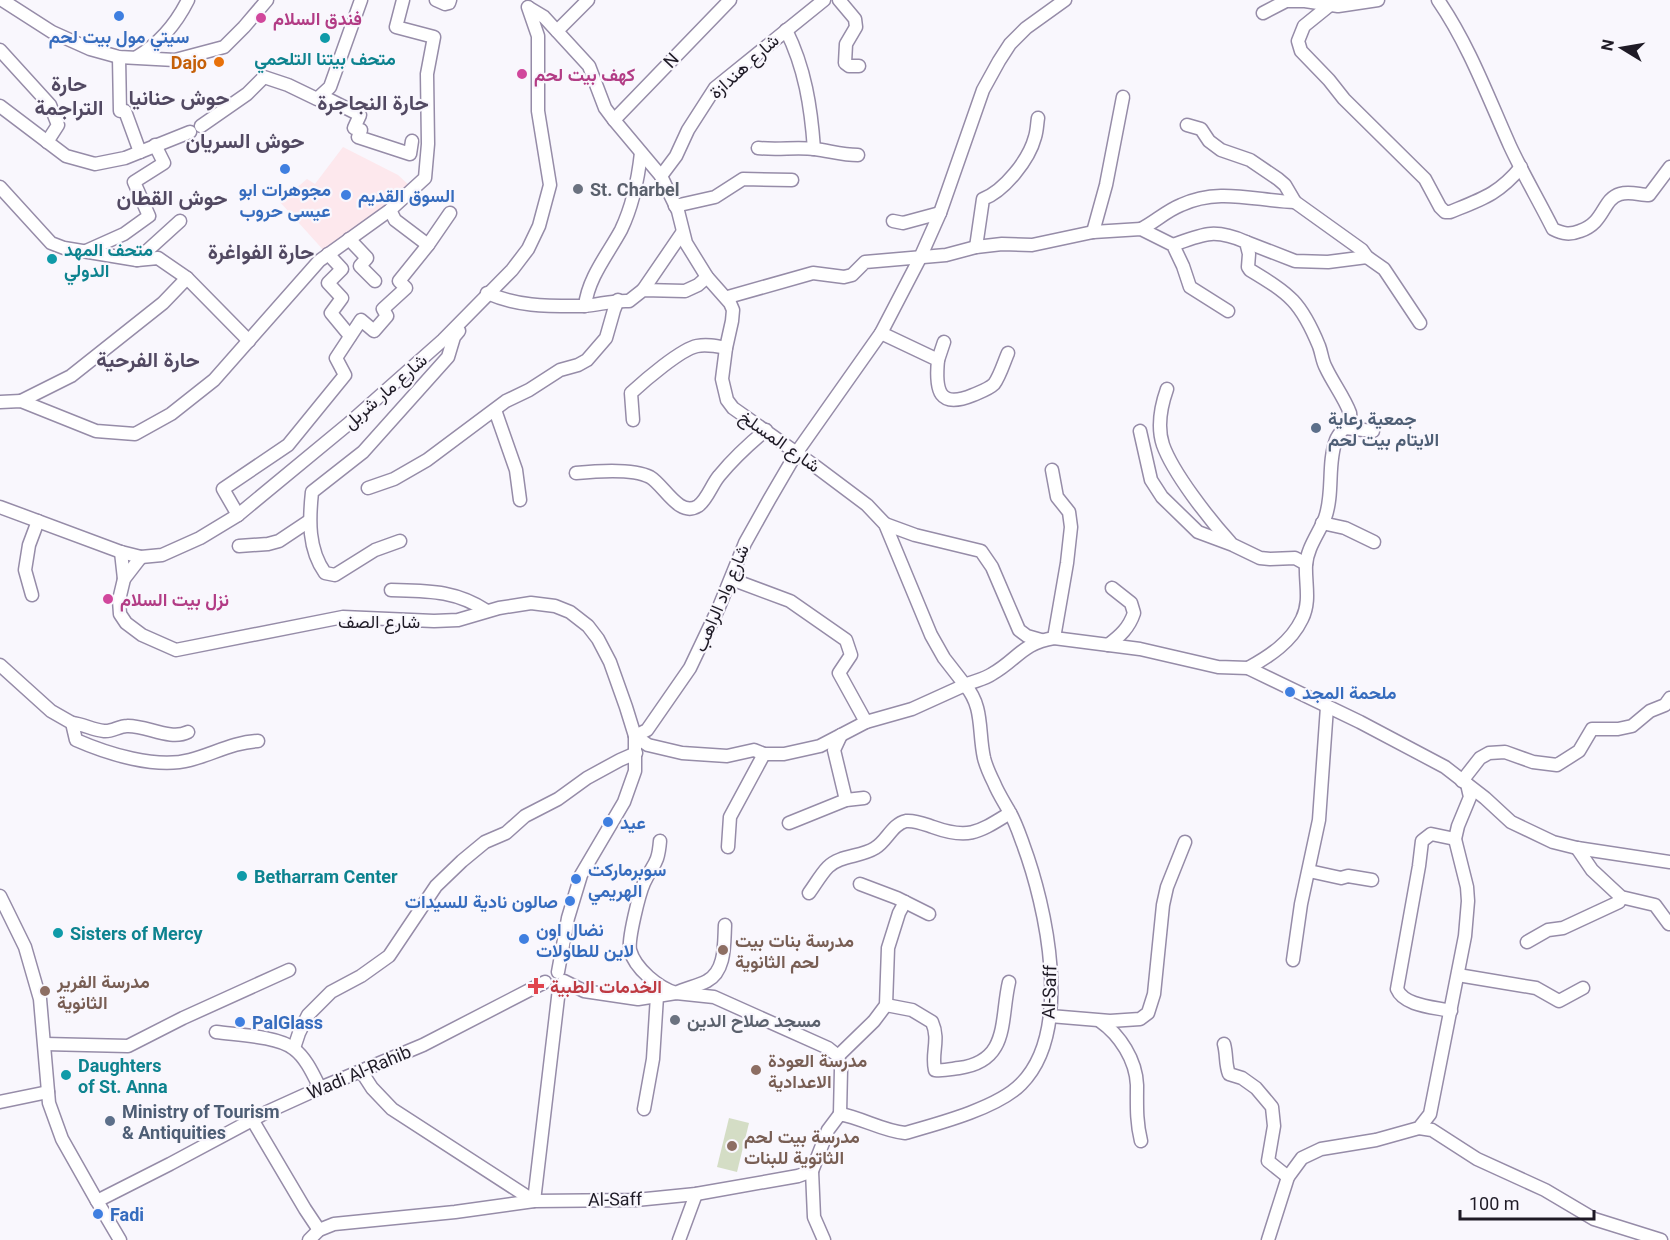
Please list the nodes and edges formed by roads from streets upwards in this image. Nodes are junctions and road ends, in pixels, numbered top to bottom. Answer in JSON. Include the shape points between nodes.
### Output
{"nodes":[{"id":1,"x":2,"y":0,"type":"edge"},
{"id":2,"x":188,"y":0,"type":"edge"},
{"id":3,"x":267,"y":0,"type":"edge"},
{"id":4,"x":361,"y":0,"type":"edge"},
{"id":5,"x":403,"y":0,"type":"edge"},
{"id":6,"x":436,"y":0,"type":"edge"},
{"id":7,"x":450,"y":0,"type":"edge"},
{"id":8,"x":588,"y":0,"type":"edge"},
{"id":9,"x":730,"y":0,"type":"edge"},
{"id":10,"x":824,"y":0,"type":"edge"},
{"id":11,"x":839,"y":0,"type":"edge"},
{"id":12,"x":1065,"y":0,"type":"edge"},
{"id":13,"x":1378,"y":0,"type":"edge"},
{"id":14,"x":1438,"y":0,"type":"edge"},
{"id":15,"x":528,"y":4,"type":"edge"},
{"id":16,"x":1330,"y":5,"type":"junction"},
{"id":17,"x":1263,"y":13,"type":"dead end"},
{"id":18,"x":786,"y":30,"type":"junction"},
{"id":19,"x":557,"y":31,"type":"junction"},
{"id":20,"x":0,"y":50,"type":"edge"},
{"id":21,"x":119,"y":57,"type":"junction"},
{"id":22,"x":137,"y":57,"type":"junction"},
{"id":23,"x":859,"y":66,"type":"dead end"},
{"id":24,"x":319,"y":98,"type":"junction"},
{"id":25,"x":1124,"y":98,"type":"dead end"},
{"id":26,"x":0,"y":106,"type":"edge"},
{"id":27,"x":1038,"y":118,"type":"dead end"},
{"id":28,"x":614,"y":120,"type":"junction"},
{"id":29,"x":1187,"y":125,"type":"dead end"},
{"id":30,"x":412,"y":141,"type":"dead end"},
{"id":31,"x":47,"y":142,"type":"junction"},
{"id":32,"x":155,"y":145,"type":"junction"},
{"id":33,"x":758,"y":148,"type":"dead end"},
{"id":34,"x":814,"y":149,"type":"junction"},
{"id":35,"x":140,"y":152,"type":"junction"},
{"id":36,"x":641,"y":153,"type":"junction"},
{"id":37,"x":858,"y":154,"type":"dead end"},
{"id":38,"x":1521,"y":167,"type":"junction"},
{"id":39,"x":1670,"y":167,"type":"edge"},
{"id":40,"x":661,"y":176,"type":"junction"},
{"id":41,"x":792,"y":180,"type":"dead end"},
{"id":42,"x":0,"y":188,"type":"edge"},
{"id":43,"x":1295,"y":202,"type":"junction"},
{"id":44,"x":675,"y":206,"type":"junction"},
{"id":45,"x":390,"y":210,"type":"junction"},
{"id":46,"x":450,"y":213,"type":"dead end"},
{"id":47,"x":940,"y":213,"type":"junction"},
{"id":48,"x":180,"y":221,"type":"dead end"},
{"id":49,"x":893,"y":221,"type":"dead end"},
{"id":50,"x":1141,"y":229,"type":"junction"},
{"id":51,"x":1093,"y":232,"type":"junction"},
{"id":52,"x":682,"y":233,"type":"junction"},
{"id":53,"x":1246,"y":242,"type":"junction"},
{"id":54,"x":428,"y":245,"type":"junction"},
{"id":55,"x":1173,"y":245,"type":"junction"},
{"id":56,"x":339,"y":246,"type":"junction"},
{"id":57,"x":976,"y":247,"type":"junction"},
{"id":58,"x":85,"y":252,"type":"junction"},
{"id":59,"x":1367,"y":257,"type":"junction"},
{"id":60,"x":920,"y":258,"type":"junction"},
{"id":61,"x":137,"y":260,"type":"junction"},
{"id":62,"x":707,"y":277,"type":"junction"},
{"id":63,"x":187,"y":278,"type":"junction"},
{"id":64,"x":375,"y":281,"type":"dead end"},
{"id":65,"x":643,"y":290,"type":"junction"},
{"id":66,"x":487,"y":293,"type":"junction"},
{"id":67,"x":728,"y":297,"type":"junction"},
{"id":68,"x":618,"y":300,"type":"junction"},
{"id":69,"x":585,"y":306,"type":"junction"},
{"id":70,"x":471,"y":310,"type":"junction"},
{"id":71,"x":1228,"y":311,"type":"dead end"},
{"id":72,"x":1420,"y":323,"type":"dead end"},
{"id":73,"x":881,"y":333,"type":"junction"},
{"id":74,"x":350,"y":336,"type":"junction"},
{"id":75,"x":249,"y":341,"type":"junction"},
{"id":76,"x":944,"y":342,"type":"dead end"},
{"id":77,"x":726,"y":348,"type":"junction"},
{"id":78,"x":1008,"y":353,"type":"dead end"},
{"id":79,"x":938,"y":360,"type":"junction"},
{"id":80,"x":1167,"y":389,"type":"dead end"},
{"id":81,"x":21,"y":401,"type":"junction"},
{"id":82,"x":0,"y":402,"type":"edge"},
{"id":83,"x":495,"y":410,"type":"junction"},
{"id":84,"x":633,"y":420,"type":"dead end"},
{"id":85,"x":1345,"y":428,"type":"junction"},
{"id":86,"x":765,"y":429,"type":"junction"},
{"id":87,"x":1140,"y":431,"type":"dead end"},
{"id":88,"x":1373,"y":431,"type":"dead end"},
{"id":89,"x":797,"y":452,"type":"junction"},
{"id":90,"x":1052,"y":470,"type":"dead end"},
{"id":91,"x":576,"y":473,"type":"dead end"},
{"id":92,"x":368,"y":488,"type":"dead end"},
{"id":93,"x":520,"y":500,"type":"dead end"},
{"id":94,"x":0,"y":507,"type":"edge"},
{"id":95,"x":238,"y":515,"type":"junction"},
{"id":96,"x":38,"y":521,"type":"junction"},
{"id":97,"x":309,"y":521,"type":"junction"},
{"id":98,"x":1322,"y":523,"type":"junction"},
{"id":99,"x":885,"y":524,"type":"junction"},
{"id":100,"x":400,"y":541,"type":"dead end"},
{"id":101,"x":1374,"y":542,"type":"dead end"},
{"id":102,"x":1233,"y":545,"type":"junction"},
{"id":103,"x":239,"y":546,"type":"dead end"},
{"id":104,"x":121,"y":552,"type":"junction"},
{"id":105,"x":141,"y":557,"type":"junction"},
{"id":106,"x":1306,"y":564,"type":"junction"},
{"id":107,"x":124,"y":579,"type":"junction"},
{"id":108,"x":731,"y":579,"type":"junction"},
{"id":109,"x":1112,"y":588,"type":"dead end"},
{"id":110,"x":391,"y":590,"type":"dead end"},
{"id":111,"x":32,"y":595,"type":"dead end"},
{"id":112,"x":487,"y":611,"type":"junction"},
{"id":113,"x":1048,"y":639,"type":"junction"},
{"id":114,"x":1108,"y":645,"type":"junction"},
{"id":115,"x":0,"y":665,"type":"edge"},
{"id":116,"x":1248,"y":668,"type":"junction"},
{"id":117,"x":965,"y":685,"type":"junction"},
{"id":118,"x":1670,"y":698,"type":"edge"},
{"id":119,"x":1327,"y":707,"type":"junction"},
{"id":120,"x":866,"y":722,"type":"junction"},
{"id":121,"x":72,"y":723,"type":"junction"},
{"id":122,"x":188,"y":732,"type":"dead end"},
{"id":123,"x":842,"y":734,"type":"junction"},
{"id":124,"x":635,"y":736,"type":"junction"},
{"id":125,"x":258,"y":741,"type":"dead end"},
{"id":126,"x":820,"y":746,"type":"junction"},
{"id":127,"x":834,"y":750,"type":"junction"},
{"id":128,"x":636,"y":753,"type":"junction"},
{"id":129,"x":764,"y":754,"type":"junction"},
{"id":130,"x":1465,"y":782,"type":"junction"},
{"id":131,"x":864,"y":798,"type":"dead end"},
{"id":132,"x":846,"y":800,"type":"junction"},
{"id":133,"x":1489,"y":802,"type":"junction"},
{"id":134,"x":1467,"y":808,"type":"junction"},
{"id":135,"x":1010,"y":813,"type":"junction"},
{"id":136,"x":789,"y":823,"type":"dead end"},
{"id":137,"x":1455,"y":838,"type":"junction"},
{"id":138,"x":660,"y":841,"type":"dead end"},
{"id":139,"x":1185,"y":842,"type":"dead end"},
{"id":140,"x":728,"y":847,"type":"dead end"},
{"id":141,"x":1576,"y":848,"type":"junction"},
{"id":142,"x":1670,"y":862,"type":"edge"},
{"id":143,"x":1309,"y":871,"type":"junction"},
{"id":144,"x":1372,"y":880,"type":"dead end"},
{"id":145,"x":860,"y":884,"type":"dead end"},
{"id":146,"x":809,"y":893,"type":"dead end"},
{"id":147,"x":0,"y":896,"type":"edge"},
{"id":148,"x":1621,"y":897,"type":"junction"},
{"id":149,"x":905,"y":902,"type":"junction"},
{"id":150,"x":929,"y":914,"type":"dead end"},
{"id":151,"x":1669,"y":924,"type":"edge"},
{"id":152,"x":725,"y":925,"type":"dead end"},
{"id":153,"x":1527,"y":942,"type":"dead end"},
{"id":154,"x":1293,"y":960,"type":"dead end"},
{"id":155,"x":289,"y":970,"type":"dead end"},
{"id":156,"x":1458,"y":975,"type":"junction"},
{"id":157,"x":560,"y":981,"type":"junction"},
{"id":158,"x":1009,"y":982,"type":"dead end"},
{"id":159,"x":1583,"y":988,"type":"dead end"},
{"id":160,"x":676,"y":993,"type":"junction"},
{"id":161,"x":657,"y":996,"type":"junction"},
{"id":162,"x":886,"y":1005,"type":"junction"},
{"id":163,"x":1451,"y":1011,"type":"junction"},
{"id":164,"x":1050,"y":1016,"type":"junction"},
{"id":165,"x":1100,"y":1021,"type":"junction"},
{"id":166,"x":216,"y":1032,"type":"dead end"},
{"id":167,"x":45,"y":1044,"type":"junction"},
{"id":168,"x":1224,"y":1044,"type":"dead end"},
{"id":169,"x":294,"y":1048,"type":"junction"},
{"id":170,"x":838,"y":1056,"type":"junction"},
{"id":171,"x":361,"y":1071,"type":"junction"},
{"id":172,"x":320,"y":1088,"type":"junction"},
{"id":173,"x":48,"y":1092,"type":"junction"},
{"id":174,"x":0,"y":1102,"type":"edge"},
{"id":175,"x":644,"y":1109,"type":"dead end"},
{"id":176,"x":840,"y":1114,"type":"junction"},
{"id":177,"x":1430,"y":1114,"type":"junction"},
{"id":178,"x":253,"y":1121,"type":"junction"},
{"id":179,"x":1419,"y":1128,"type":"junction"},
{"id":180,"x":1432,"y":1130,"type":"junction"},
{"id":181,"x":1141,"y":1141,"type":"dead end"},
{"id":182,"x":812,"y":1171,"type":"junction"},
{"id":183,"x":1288,"y":1177,"type":"junction"},
{"id":184,"x":696,"y":1194,"type":"junction"},
{"id":185,"x":534,"y":1200,"type":"junction"},
{"id":186,"x":97,"y":1201,"type":"junction"},
{"id":187,"x":319,"y":1230,"type":"junction"},
{"id":188,"x":120,"y":1240,"type":"edge"},
{"id":189,"x":309,"y":1240,"type":"edge"},
{"id":190,"x":679,"y":1240,"type":"edge"},
{"id":191,"x":824,"y":1240,"type":"edge"},
{"id":192,"x":1268,"y":1240,"type":"edge"},
{"id":193,"x":1661,"y":1240,"type":"edge"}],
"edges":[{"from":1,"to":21,"type":"street","via":[[52,32]]},
{"from":2,"to":22,"type":"street","via":[[163,38]]},
{"from":3,"to":22,"type":"street","via":[[224,47],[175,60]]},
{"from":4,"to":24,"type":"street","via":[[330,87]]},
{"from":5,"to":45,"type":"street","via":[[396,27],[434,37],[427,74],[428,144],[425,178]]},
{"from":6,"to":7,"type":"street","via":[[445,4]]},
{"from":8,"to":19,"type":"street"},
{"from":9,"to":28,"type":"street","name":"N"},
{"from":10,"to":18,"type":"street","name":"شارع هندازة"},
{"from":11,"to":23,"type":"street","via":[[855,19],[856,27],[846,44],[845,63]]},
{"from":12,"to":47,"type":"street","name":"شارع واد الراهب","via":[[1026,28],[999,61],[983,90]]},
{"from":13,"to":16,"type":"street"},
{"from":14,"to":38,"type":"street","via":[[1456,27]]},
{"from":15,"to":19,"type":"street"},
{"from":15,"to":66,"type":"street","name":"شارع مار شربل","via":[[538,36],[538,111],[550,185],[528,249]]},
{"from":16,"to":17,"type":"street","via":[[1286,2]]},
{"from":16,"to":38,"type":"street","via":[[1304,26],[1298,41],[1301,51],[1425,179],[1445,212],[1502,189]]},
{"from":18,"to":34,"type":"street","via":[[797,52],[810,103]]},
{"from":18,"to":40,"type":"street","name":"شارع هندازة","via":[[715,88]]},
{"from":19,"to":28,"type":"street","via":[[589,66]]},
{"from":20,"to":31,"type":"street","via":[[50,105],[58,125]]},
{"from":21,"to":22,"type":"street"},
{"from":21,"to":35,"type":"street","via":[[120,111],[125,111]]},
{"from":24,"to":30,"type":"street","via":[[360,115],[354,128],[361,130],[358,137],[410,154]]},
{"from":24,"to":32,"type":"street","via":[[264,77],[247,94],[196,129]]},
{"from":25,"to":51,"type":"street"},
{"from":26,"to":31,"type":"street"},
{"from":27,"to":57,"type":"street","via":[[1035,139],[1019,167],[995,194],[983,200]]},
{"from":28,"to":36,"type":"street"},
{"from":29,"to":43,"type":"street","via":[[1200,129],[1221,150],[1250,160],[1278,179]]},
{"from":31,"to":35,"type":"street","via":[[66,156],[95,164]]},
{"from":32,"to":35,"type":"street"},
{"from":32,"to":58,"type":"street","via":[[164,163],[134,182],[148,216],[124,234]]},
{"from":33,"to":34,"type":"street"},
{"from":34,"to":37,"type":"street"},
{"from":36,"to":40,"type":"street"},
{"from":36,"to":69,"type":"street","via":[[631,206],[587,289]]},
{"from":38,"to":39,"type":"street","via":[[1553,229],[1567,234],[1596,224],[1611,199],[1620,194],[1649,195]]},
{"from":40,"to":44,"type":"street"},
{"from":41,"to":44,"type":"street","via":[[743,179],[715,197]]},
{"from":42,"to":58,"type":"street","via":[[51,243]]},
{"from":43,"to":50,"type":"street","via":[[1230,195],[1204,198],[1181,205]]},
{"from":43,"to":59,"type":"street"},
{"from":44,"to":52,"type":"street"},
{"from":45,"to":54,"type":"street","via":[[395,220]]},
{"from":45,"to":56,"type":"street"},
{"from":46,"to":54,"type":"street"},
{"from":47,"to":49,"type":"street","via":[[903,223]]},
{"from":47,"to":60,"type":"street","name":"شارع واد الراهب"},
{"from":48,"to":61,"type":"street"},
{"from":50,"to":51,"type":"street"},
{"from":50,"to":55,"type":"street"},
{"from":51,"to":57,"type":"street","via":[[1032,245]]},
{"from":52,"to":62,"type":"street"},
{"from":52,"to":65,"type":"street"},
{"from":53,"to":55,"type":"street","via":[[1210,233]]},
{"from":53,"to":59,"type":"street","via":[[1295,261]]},
{"from":53,"to":85,"type":"street","via":[[1250,270],[1284,290],[1303,313],[1323,354],[1324,365],[1350,412]]},
{"from":54,"to":74,"type":"street","via":[[399,281],[406,288],[383,309],[387,316],[374,331],[361,320]]},
{"from":55,"to":71,"type":"street","via":[[1190,287]]},
{"from":56,"to":64,"type":"street","via":[[367,258],[360,266]]},
{"from":56,"to":74,"type":"street","via":[[342,269],[328,283],[342,298],[330,313]]},
{"from":56,"to":75,"type":"street","via":[[303,279]]},
{"from":57,"to":60,"type":"street"},
{"from":58,"to":61,"type":"street"},
{"from":59,"to":72,"type":"street","via":[[1384,269]]},
{"from":60,"to":67,"type":"street","via":[[865,262],[852,275],[813,273]]},
{"from":60,"to":73,"type":"street","name":"شارع واد الراهب"},
{"from":61,"to":63,"type":"street","via":[[158,258]]},
{"from":62,"to":65,"type":"street","via":[[685,291]]},
{"from":62,"to":67,"type":"street"},
{"from":63,"to":75,"type":"street"},
{"from":63,"to":81,"type":"street","via":[[163,303],[71,376]]},
{"from":65,"to":68,"type":"street","via":[[629,301]]},
{"from":66,"to":69,"type":"street","via":[[506,302]]},
{"from":66,"to":70,"type":"street","name":"شارع مار شربل"},
{"from":67,"to":77,"type":"street","name":"شارع المسلخ","via":[[733,310]]},
{"from":68,"to":69,"type":"street"},
{"from":68,"to":83,"type":"street","via":[[606,338],[587,360],[560,370]]},
{"from":70,"to":95,"type":"street","name":"شارع مار شربل","via":[[347,425]]},
{"from":70,"to":97,"type":"street","via":[[470,318],[454,337],[448,357],[363,452],[312,492]]},
{"from":73,"to":79,"type":"street"},
{"from":73,"to":89,"type":"street","name":"شارع واد الراهب"},
{"from":74,"to":95,"type":"street","via":[[336,358],[345,375],[288,445],[223,489]]},
{"from":75,"to":81,"type":"street","via":[[214,380],[171,414],[135,434],[96,430]]},
{"from":76,"to":79,"type":"street"},
{"from":77,"to":84,"type":"street","via":[[694,346],[664,366],[631,393]]},
{"from":77,"to":86,"type":"street","name":"شارع المسلخ","via":[[722,379],[727,400]]},
{"from":78,"to":79,"type":"street","via":[[994,384],[952,401],[940,393],[936,377]]},
{"from":80,"to":102,"type":"street","via":[[1162,402],[1163,445],[1191,493]]},
{"from":81,"to":82,"type":"street"},
{"from":83,"to":92,"type":"street","via":[[428,460],[394,480]]},
{"from":83,"to":93,"type":"street","via":[[516,470]]},
{"from":85,"to":88,"type":"street"},
{"from":85,"to":98,"type":"street","via":[[1336,440],[1330,499]]},
{"from":86,"to":89,"type":"street","name":"شارع المسلخ"},
{"from":86,"to":91,"type":"street","via":[[725,469],[696,508],[684,508],[657,482],[640,474]]},
{"from":87,"to":102,"type":"street","via":[[1150,480],[1162,497],[1198,532]]},
{"from":89,"to":99,"type":"street","name":"شارع المسلخ","via":[[867,505]]},
{"from":89,"to":108,"type":"street","name":"شارع واد الراهب","via":[[745,543]]},
{"from":90,"to":113,"type":"street","via":[[1057,497],[1069,512],[1071,527],[1067,562]]},
{"from":94,"to":96,"type":"street","name":"شارع مار شربل"},
{"from":95,"to":105,"type":"street","name":"شارع مار شربل","via":[[162,555]]},
{"from":96,"to":104,"type":"street","name":"شارع مار شربل"},
{"from":96,"to":111,"type":"street","via":[[25,570]]},
{"from":97,"to":100,"type":"street","via":[[314,554],[325,573],[335,575],[375,550]]},
{"from":97,"to":103,"type":"street","via":[[279,541]]},
{"from":98,"to":101,"type":"street","via":[[1345,528]]},
{"from":98,"to":106,"type":"street"},
{"from":99,"to":113,"type":"street","via":[[981,551],[1019,630],[1027,636]]},
{"from":99,"to":117,"type":"street","name":"شارع المسلخ","via":[[930,635]]},
{"from":102,"to":106,"type":"street","via":[[1260,558],[1295,558]]},
{"from":104,"to":105,"type":"street","name":"شارع مار شربل"},
{"from":104,"to":107,"type":"street"},
{"from":105,"to":107,"type":"street","name":"شارع الصف"},
{"from":106,"to":116,"type":"street","via":[[1308,594],[1300,623],[1272,655]]},
{"from":107,"to":112,"type":"street","name":"شارع الصف","via":[[119,600],[120,614],[126,623],[149,639],[176,650],[343,617],[458,620]]},
{"from":108,"to":120,"type":"street","via":[[790,601],[846,640],[851,655],[839,673]]},
{"from":108,"to":124,"type":"street","name":"شارع واد الراهب","via":[[690,668],[647,730]]},
{"from":109,"to":114,"type":"street","via":[[1131,603],[1134,613],[1129,626]]},
{"from":110,"to":112,"type":"street","via":[[456,595]]},
{"from":112,"to":124,"type":"street","name":"شارع الصف","via":[[531,603],[547,605],[570,612],[588,626],[610,662]]},
{"from":113,"to":114,"type":"street"},
{"from":113,"to":117,"type":"street","via":[[1030,645],[992,675]]},
{"from":114,"to":116,"type":"street","via":[[1218,667]]},
{"from":115,"to":121,"type":"street","via":[[51,711]]},
{"from":116,"to":119,"type":"street"},
{"from":117,"to":120,"type":"street","via":[[912,709]]},
{"from":117,"to":135,"type":"street","name":"Al-Saff","via":[[975,696],[984,758]]},
{"from":118,"to":130,"type":"street","via":[[1632,726],[1592,729],[1579,751],[1557,765],[1505,752],[1489,753],[1480,758]]},
{"from":119,"to":130,"type":"street","via":[[1445,767]]},
{"from":119,"to":143,"type":"street","via":[[1319,820]]},
{"from":120,"to":123,"type":"street"},
{"from":121,"to":122,"type":"street","via":[[105,731],[127,726],[166,734]]},
{"from":121,"to":125,"type":"street","via":[[76,740],[98,750],[173,763]]},
{"from":123,"to":126,"type":"street"},
{"from":123,"to":127,"type":"street"},
{"from":124,"to":128,"type":"street"},
{"from":124,"to":129,"type":"street","via":[[648,745],[682,753],[727,756],[754,750]]},
{"from":126,"to":127,"type":"street"},
{"from":126,"to":129,"type":"street"},
{"from":127,"to":132,"type":"street"},
{"from":128,"to":157,"type":"street","via":[[635,771],[624,802],[574,894]]},
{"from":128,"to":169,"type":"street","via":[[525,816],[462,861],[436,886],[389,956],[331,992],[308,1015]]},
{"from":129,"to":140,"type":"street","via":[[730,817]]},
{"from":130,"to":133,"type":"street"},
{"from":130,"to":134,"type":"street","via":[[1470,797]]},
{"from":131,"to":132,"type":"street"},
{"from":132,"to":136,"type":"street"},
{"from":133,"to":134,"type":"street"},
{"from":133,"to":141,"type":"street","via":[[1511,822]]},
{"from":134,"to":137,"type":"street"},
{"from":135,"to":146,"type":"street","via":[[965,835],[903,821],[876,848],[829,865]]},
{"from":135,"to":164,"type":"street","name":"Al-Saff","via":[[1024,846],[1048,944],[1053,979]]},
{"from":137,"to":156,"type":"street","via":[[1468,901]]},
{"from":137,"to":163,"type":"street","via":[[1431,834],[1422,841],[1397,988],[1407,1000]]},
{"from":138,"to":160,"type":"street","via":[[658,861],[642,885],[630,950],[655,983]]},
{"from":139,"to":165,"type":"street","via":[[1160,918],[1152,1004],[1140,1019]]},
{"from":141,"to":142,"type":"street"},
{"from":141,"to":148,"type":"street","via":[[1592,870]]},
{"from":143,"to":144,"type":"street"},
{"from":143,"to":154,"type":"street"},
{"from":145,"to":149,"type":"street"},
{"from":147,"to":167,"type":"street","via":[[25,947],[40,999]]},
{"from":148,"to":151,"type":"street","via":[[1655,905]]},
{"from":148,"to":153,"type":"street","via":[[1619,902]]},
{"from":149,"to":150,"type":"street"},
{"from":149,"to":162,"type":"street","via":[[888,948]]},
{"from":152,"to":160,"type":"street","via":[[720,966],[715,974]]},
{"from":155,"to":167,"type":"street","via":[[128,1046]]},
{"from":156,"to":159,"type":"street","via":[[1536,988],[1559,1001]]},
{"from":156,"to":163,"type":"street"},
{"from":157,"to":161,"type":"street","name":"Wadi Al-Rahib","via":[[604,995],[638,999]]},
{"from":157,"to":171,"type":"street","name":"Wadi Al-Rahib","via":[[551,989],[545,982],[423,1045]]},
{"from":157,"to":185,"type":"street"},
{"from":158,"to":162,"type":"street","via":[[996,1046],[979,1064],[967,1067],[935,1070],[937,1040],[932,1022],[912,1010]]},
{"from":160,"to":161,"type":"street","name":"Wadi Al-Rahib"},
{"from":160,"to":170,"type":"street","via":[[714,997]]},
{"from":161,"to":175,"type":"street","via":[[653,1059]]},
{"from":162,"to":170,"type":"street"},
{"from":163,"to":177,"type":"street"},
{"from":164,"to":165,"type":"street"},
{"from":164,"to":176,"type":"street","name":"Al-Saff","via":[[1040,1056],[1031,1073],[1020,1086],[975,1110],[905,1133]]},
{"from":165,"to":181,"type":"street","via":[[1120,1039],[1134,1070],[1136,1124]]},
{"from":166,"to":169,"type":"street"},
{"from":167,"to":173,"type":"street"},
{"from":168,"to":183,"type":"street","via":[[1228,1074],[1256,1088],[1272,1107],[1274,1126],[1268,1161]]},
{"from":169,"to":172,"type":"street","via":[[309,1065]]},
{"from":170,"to":176,"type":"street"},
{"from":171,"to":172,"type":"street","name":"Wadi Al-Rahib"},
{"from":171,"to":185,"type":"street","via":[[392,1109]]},
{"from":172,"to":178,"type":"street","name":"Wadi Al-Rahib"},
{"from":173,"to":174,"type":"street"},
{"from":173,"to":186,"type":"street","via":[[62,1139]]},
{"from":176,"to":182,"type":"street","via":[[828,1130]]},
{"from":177,"to":179,"type":"street"},
{"from":177,"to":180,"type":"street"},
{"from":178,"to":186,"type":"street","name":"Wadi Al-Rahib"},
{"from":178,"to":187,"type":"street"},
{"from":179,"to":180,"type":"street"},
{"from":179,"to":183,"type":"street","via":[[1321,1149],[1302,1158]]},
{"from":180,"to":193,"type":"street","via":[[1477,1159],[1545,1190],[1594,1219]]},
{"from":182,"to":184,"type":"street","name":"Al-Saff"},
{"from":182,"to":191,"type":"street","via":[[814,1217]]},
{"from":183,"to":192,"type":"street"},
{"from":184,"to":185,"type":"street","name":"Al-Saff","via":[[636,1200]]},
{"from":184,"to":190,"type":"street"},
{"from":185,"to":187,"type":"street","name":"Al-Saff","via":[[334,1224]]},
{"from":186,"to":188,"type":"street"},
{"from":187,"to":189,"type":"street"}]}
